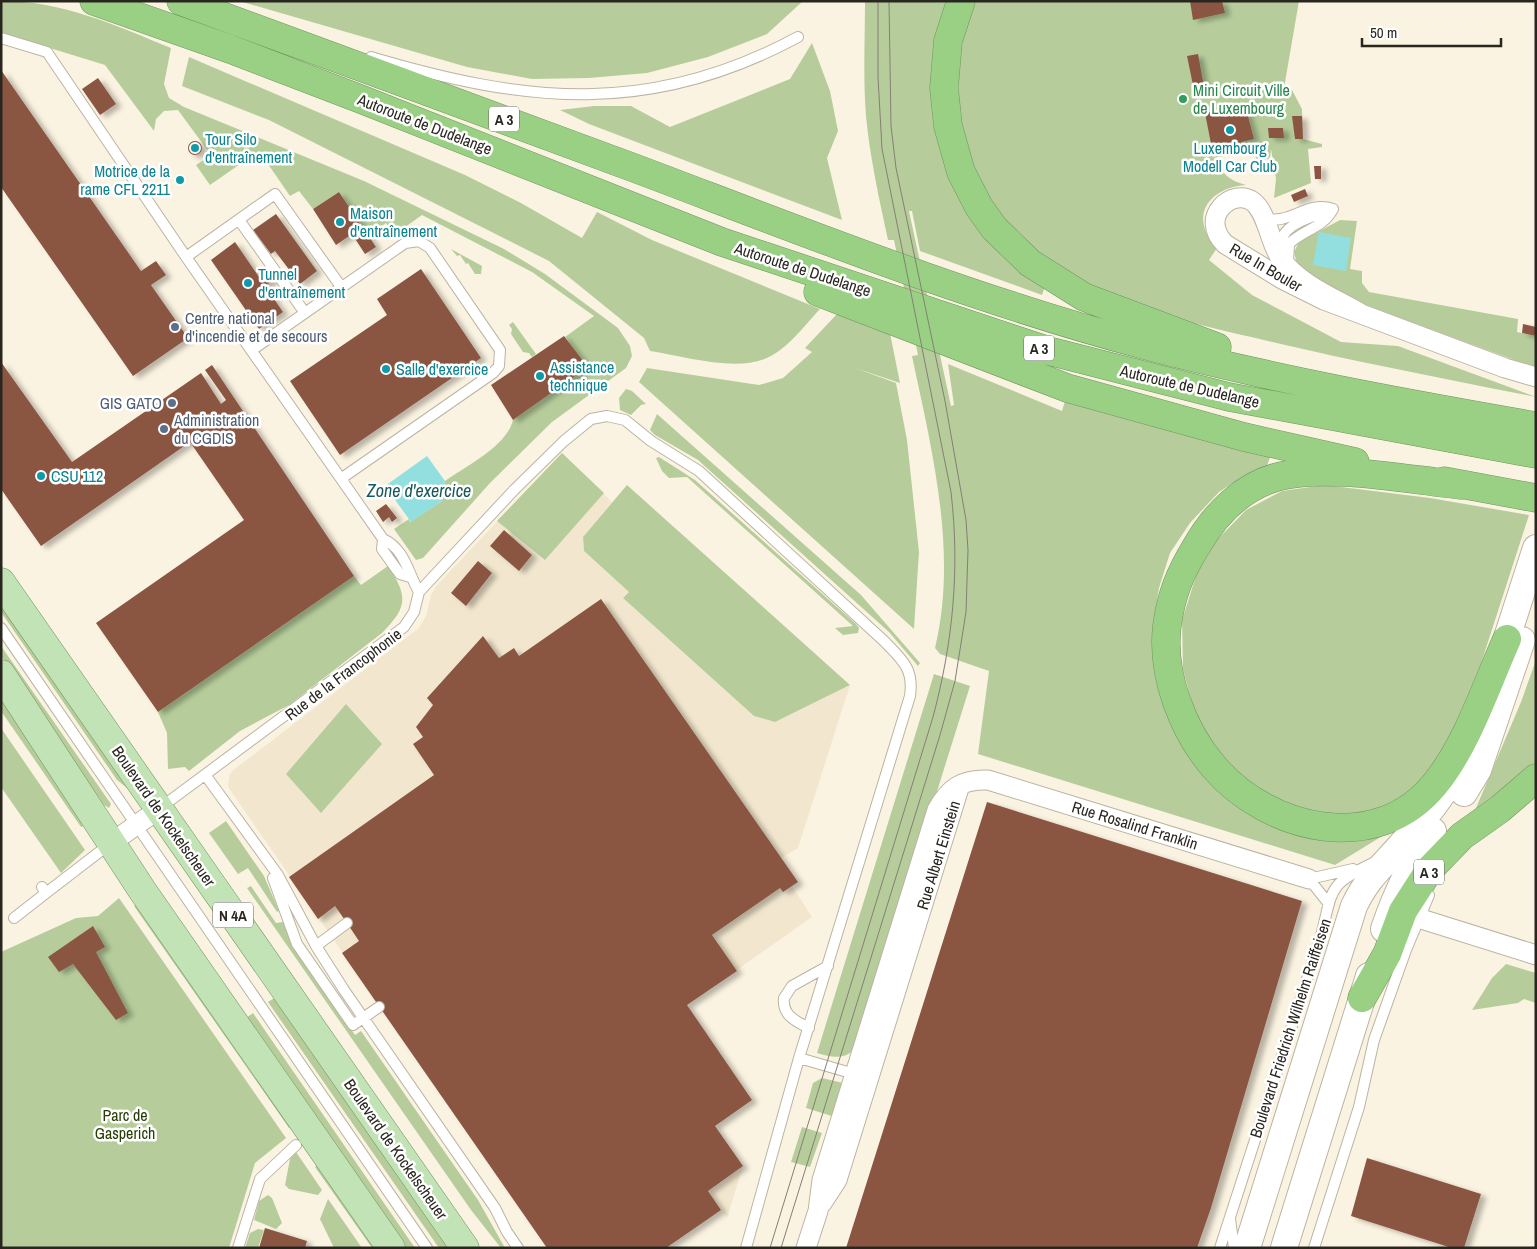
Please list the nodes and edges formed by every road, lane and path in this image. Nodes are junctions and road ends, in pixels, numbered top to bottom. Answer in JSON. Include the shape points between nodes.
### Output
{"nodes":[{"id":1,"x":94,"y":1,"type":"edge"},
{"id":2,"x":181,"y":1,"type":"edge"},
{"id":3,"x":189,"y":1,"type":"edge"},
{"id":4,"x":961,"y":1,"type":"edge"},
{"id":5,"x":798,"y":37,"type":"dead end"},
{"id":6,"x":1,"y":38,"type":"edge"},
{"id":7,"x":344,"y":49,"type":"dead end"},
{"id":8,"x":362,"y":54,"type":"dead end"},
{"id":9,"x":1264,"y":218,"type":"junction"},
{"id":10,"x":238,"y":220,"type":"junction"},
{"id":11,"x":722,"y":242,"type":"junction"},
{"id":12,"x":186,"y":257,"type":"junction"},
{"id":13,"x":1290,"y":269,"type":"junction"},
{"id":14,"x":342,"y":288,"type":"junction"},
{"id":15,"x":305,"y":313,"type":"junction"},
{"id":16,"x":1360,"y":313,"type":"junction"},
{"id":17,"x":252,"y":350,"type":"junction"},
{"id":18,"x":1536,"y":377,"type":"edge"},
{"id":19,"x":1307,"y":382,"type":"junction"},
{"id":20,"x":1536,"y":426,"type":"edge"},
{"id":21,"x":1536,"y":454,"type":"edge"},
{"id":22,"x":342,"y":478,"type":"junction"},
{"id":23,"x":1462,"y":485,"type":"junction"},
{"id":24,"x":1536,"y":498,"type":"edge"},
{"id":25,"x":1536,"y":548,"type":"edge"},
{"id":26,"x":1,"y":582,"type":"edge"},
{"id":27,"x":419,"y":592,"type":"junction"},
{"id":28,"x":1536,"y":597,"type":"edge"},
{"id":29,"x":1,"y":628,"type":"edge"},
{"id":30,"x":1507,"y":639,"type":"junction"},
{"id":31,"x":1,"y":674,"type":"edge"},
{"id":32,"x":206,"y":776,"type":"junction"},
{"id":33,"x":1536,"y":778,"type":"edge"},
{"id":34,"x":960,"y":785,"type":"joint"},
{"id":35,"x":159,"y":809,"type":"junction"},
{"id":36,"x":1500,"y":809,"type":"junction"},
{"id":37,"x":137,"y":825,"type":"junction"},
{"id":38,"x":111,"y":843,"type":"junction"},
{"id":39,"x":1398,"y":849,"type":"junction"},
{"id":40,"x":267,"y":860,"type":"junction"},
{"id":41,"x":1376,"y":862,"type":"junction"},
{"id":42,"x":1445,"y":869,"type":"dead end"},
{"id":43,"x":1309,"y":880,"type":"junction"},
{"id":44,"x":1436,"y":883,"type":"dead end"},
{"id":45,"x":1329,"y":904,"type":"junction"},
{"id":46,"x":14,"y":918,"type":"dead end"},
{"id":47,"x":1418,"y":918,"type":"junction"},
{"id":48,"x":347,"y":923,"type":"dead end"},
{"id":49,"x":316,"y":946,"type":"junction"},
{"id":50,"x":1536,"y":955,"type":"edge"},
{"id":51,"x":828,"y":966,"type":"junction"},
{"id":52,"x":1362,"y":998,"type":"junction"},
{"id":53,"x":379,"y":1007,"type":"dead end"},
{"id":54,"x":364,"y":1018,"type":"junction"},
{"id":55,"x":809,"y":1028,"type":"junction"},
{"id":56,"x":799,"y":1058,"type":"junction"},
{"id":57,"x":862,"y":1076,"type":"junction"},
{"id":58,"x":296,"y":1144,"type":"dead end"},
{"id":59,"x":1230,"y":1216,"type":"junction"},
{"id":60,"x":1221,"y":1245,"type":"edge"},
{"id":61,"x":238,"y":1248,"type":"edge"},
{"id":62,"x":391,"y":1248,"type":"edge"},
{"id":63,"x":428,"y":1248,"type":"edge"},
{"id":64,"x":465,"y":1248,"type":"edge"},
{"id":65,"x":518,"y":1248,"type":"edge"},
{"id":66,"x":746,"y":1248,"type":"edge"},
{"id":67,"x":806,"y":1248,"type":"edge"},
{"id":68,"x":1234,"y":1248,"type":"edge"},
{"id":69,"x":1247,"y":1248,"type":"edge"},
{"id":70,"x":1284,"y":1248,"type":"edge"},
{"id":71,"x":1314,"y":1248,"type":"edge"}],
"edges":[{"from":1,"to":11,"type":"highway","name":"Autoroute de Dudelange","number":"A 3","via":[[363,100]]},
{"from":2,"to":19,"type":"highway","name":"Autoroute de Dudelange","number":"A 3","via":[[946,283],[1143,344]]},
{"from":3,"to":7,"type":"lane"},
{"from":4,"to":19,"type":"highway","number":"A 3","via":[[948,42],[944,88],[948,126],[961,172],[979,208],[994,228],[1030,263],[1084,297]]},
{"from":5,"to":8,"type":"lane","via":[[735,66],[631,93],[553,95],[485,86]]},
{"from":6,"to":12,"type":"lane","via":[[48,52]]},
{"from":9,"to":13,"type":"street","name":"Rue In Bouler","via":[[1274,246]]},
{"from":9,"to":13,"type":"lane","via":[[1275,222],[1316,206],[1334,209],[1326,221],[1289,244],[1287,259]]},
{"from":9,"to":16,"type":"street","name":"Rue In Bouler","via":[[1251,200],[1236,199],[1221,206],[1214,228],[1225,244],[1282,279]]},
{"from":10,"to":12,"type":"lane"},
{"from":10,"to":14,"type":"lane","via":[[275,194]]},
{"from":10,"to":15,"type":"lane"},
{"from":11,"to":21,"type":"highway","name":"Autoroute de Dudelange","number":"A 3","via":[[1049,351],[1139,376],[1229,397]]},
{"from":11,"to":23,"type":"highway","number":"A 3","via":[[822,294],[1067,388],[1244,436]]},
{"from":12,"to":17,"type":"lane"},
{"from":13,"to":16,"type":"street","name":"Rue In Bouler","via":[[1304,281]]},
{"from":14,"to":15,"type":"lane"},
{"from":14,"to":22,"type":"lane","via":[[405,244],[419,241],[430,248],[500,350],[501,357],[493,373]]},
{"from":15,"to":17,"type":"lane"},
{"from":16,"to":18,"type":"street","name":"Rue In Bouler"},
{"from":17,"to":22,"type":"lane"},
{"from":19,"to":20,"type":"highway","name":"Autoroute de Dudelange","number":"A 3"},
{"from":22,"to":27,"type":"lane","via":[[383,539],[382,549],[400,574],[410,577]]},
{"from":23,"to":24,"type":"highway","number":"A 3"},
{"from":23,"to":30,"type":"highway","number":"A 3","via":[[1338,472],[1300,473],[1260,483],[1226,505],[1178,577],[1167,627],[1169,668],[1177,703],[1192,734],[1214,767],[1242,793],[1296,821],[1342,830],[1369,826],[1406,811],[1435,784],[1460,745]]},
{"from":25,"to":30,"type":"main road","name":"Boulevard Friedrich Wilhelm Raiffeisen"},
{"from":26,"to":35,"type":"main road","name":"Boulevard de Kockelscheuer","number":"N 4A"},
{"from":27,"to":32,"type":"lane","name":"Rue de la Francophonie","via":[[414,612],[404,627]]},
{"from":27,"to":51,"type":"lane","name":"Rue de la Francophonie","via":[[564,441],[591,419],[607,416],[625,420],[651,441],[699,471],[884,641],[910,671],[910,696]]},
{"from":28,"to":52,"type":"main road","via":[[1478,770],[1463,796],[1416,854],[1394,902]]},
{"from":29,"to":37,"type":"lane","name":"Boulevard de Kockelscheuer"},
{"from":30,"to":39,"type":"main road","name":"Boulevard Friedrich Wilhelm Raiffeisen","via":[[1465,760],[1443,797]]},
{"from":31,"to":38,"type":"main road"},
{"from":32,"to":35,"type":"lane","name":"Rue de la Francophonie"},
{"from":32,"to":40,"type":"lane"},
{"from":33,"to":36,"type":"highway","number":"A 3"},
{"from":34,"to":43,"type":"street","name":"Rue Rosalind Franklin","via":[[973,780],[988,780]]},
{"from":34,"to":57,"type":"street","name":"Rue Albert Einstein","via":[[946,793],[937,810]]},
{"from":35,"to":37,"type":"street","name":"Rue de la Francophonie"},
{"from":35,"to":64,"type":"main road","name":"Boulevard de Kockelscheuer","number":"N 4A"},
{"from":36,"to":42,"type":"lane"},
{"from":36,"to":52,"type":"highway","number":"A 3","via":[[1462,836],[1430,869],[1403,911],[1387,954]]},
{"from":37,"to":38,"type":"street","name":"Rue de la Francophonie"},
{"from":37,"to":63,"type":"lane","name":"Boulevard de Kockelscheuer"},
{"from":38,"to":46,"type":"lane","via":[[44,890]]},
{"from":38,"to":62,"type":"main road"},
{"from":39,"to":41,"type":"lane","name":"Boulevard Friedrich Wilhelm Raiffeisen"},
{"from":39,"to":69,"type":"main road","name":"Boulevard Friedrich Wilhelm Raiffeisen","via":[[1373,874],[1354,906]]},
{"from":40,"to":49,"type":"lane"},
{"from":40,"to":54,"type":"lane","via":[[297,944],[353,1025]]},
{"from":41,"to":43,"type":"lane"},
{"from":41,"to":45,"type":"lane","name":"Boulevard Friedrich Wilhelm Raiffeisen","via":[[1338,883]]},
{"from":43,"to":45,"type":"lane"},
{"from":44,"to":47,"type":"lane"},
{"from":45,"to":59,"type":"lane","name":"Boulevard Friedrich Wilhelm Raiffeisen"},
{"from":47,"to":50,"type":"street"},
{"from":47,"to":71,"type":"lane","via":[[1374,1040],[1359,1107]]},
{"from":48,"to":49,"type":"lane"},
{"from":49,"to":54,"type":"lane"},
{"from":51,"to":55,"type":"lane"},
{"from":51,"to":55,"type":"lane","via":[[792,986],[784,998],[783,1005],[790,1017]]},
{"from":52,"to":70,"type":"main road"},
{"from":53,"to":54,"type":"lane"},
{"from":54,"to":65,"type":"lane","via":[[489,1200]]},
{"from":55,"to":56,"type":"lane"},
{"from":56,"to":57,"type":"lane"},
{"from":56,"to":66,"type":"lane"},
{"from":57,"to":67,"type":"street","name":"Rue Albert Einstein","via":[[837,1180],[818,1211]]},
{"from":58,"to":61,"type":"lane","via":[[260,1178]]},
{"from":59,"to":60,"type":"lane","name":"Boulevard Friedrich Wilhelm Raiffeisen"},
{"from":59,"to":68,"type":"lane"}]}
